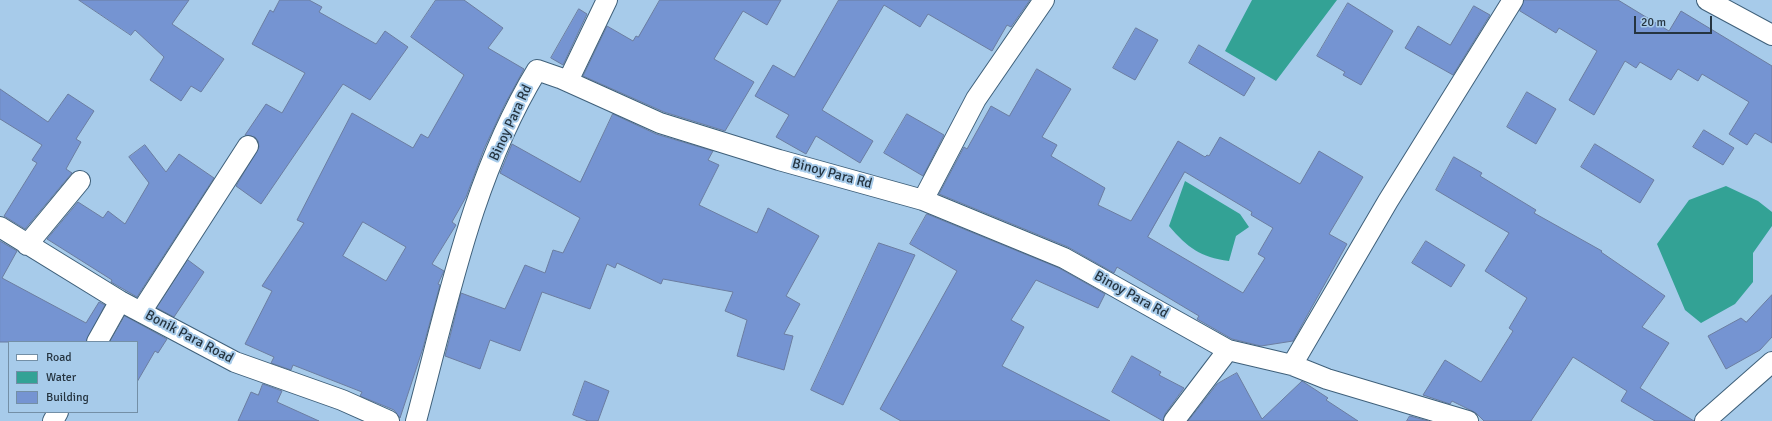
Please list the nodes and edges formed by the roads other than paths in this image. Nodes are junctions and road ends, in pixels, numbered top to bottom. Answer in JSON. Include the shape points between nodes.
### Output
{"nodes":[{"id":1,"x":607,"y":0,"type":"edge"},
{"id":2,"x":1044,"y":0,"type":"edge"},
{"id":3,"x":1513,"y":0,"type":"edge"},
{"id":4,"x":1707,"y":0,"type":"edge"},
{"id":5,"x":1772,"y":34,"type":"edge"},
{"id":6,"x":568,"y":81,"type":"junction"},
{"id":7,"x":248,"y":146,"type":"dead end"},
{"id":8,"x":80,"y":181,"type":"dead end"},
{"id":9,"x":923,"y":200,"type":"junction"},
{"id":10,"x":0,"y":227,"type":"edge"},
{"id":11,"x":27,"y":245,"type":"junction"},
{"id":12,"x":120,"y":301,"type":"junction"},
{"id":13,"x":141,"y":312,"type":"junction"},
{"id":14,"x":98,"y":341,"type":"edge"},
{"id":15,"x":1228,"y":350,"type":"junction"},
{"id":16,"x":1772,"y":362,"type":"edge"},
{"id":17,"x":1292,"y":365,"type":"junction"},
{"id":18,"x":389,"y":421,"type":"edge"},
{"id":19,"x":416,"y":421,"type":"edge"},
{"id":20,"x":1174,"y":421,"type":"edge"},
{"id":21,"x":1468,"y":421,"type":"edge"},
{"id":22,"x":1705,"y":421,"type":"edge"}],
"edges":[{"from":1,"to":6,"type":"street"},
{"from":2,"to":9,"type":"street","via":[[976,99]]},
{"from":3,"to":17,"type":"street","via":[[1388,201]]},
{"from":4,"to":5,"type":"street"},
{"from":6,"to":9,"type":"street","name":"Binoy Para Rd","via":[[660,123],[779,160]]},
{"from":6,"to":19,"type":"street","name":"Binoy Para Rd","via":[[537,70],[517,104],[473,208]]},
{"from":7,"to":13,"type":"street"},
{"from":8,"to":11,"type":"street"},
{"from":9,"to":15,"type":"street","name":"Binoy Para Rd","via":[[1064,258]]},
{"from":10,"to":11,"type":"street","name":"Bonik Para Road"},
{"from":11,"to":12,"type":"street","name":"Bonik Para Road"},
{"from":12,"to":13,"type":"street","name":"Bonik Para Road"},
{"from":12,"to":14,"type":"street"},
{"from":13,"to":18,"type":"street","name":"Bonik Para Road","via":[[235,362],[342,400]]},
{"from":15,"to":17,"type":"street","name":"Binoy Para Rd"},
{"from":15,"to":20,"type":"street"},
{"from":16,"to":22,"type":"street"},
{"from":17,"to":21,"type":"street","name":"Binoy Para Rd","via":[[1327,379]]}]}
